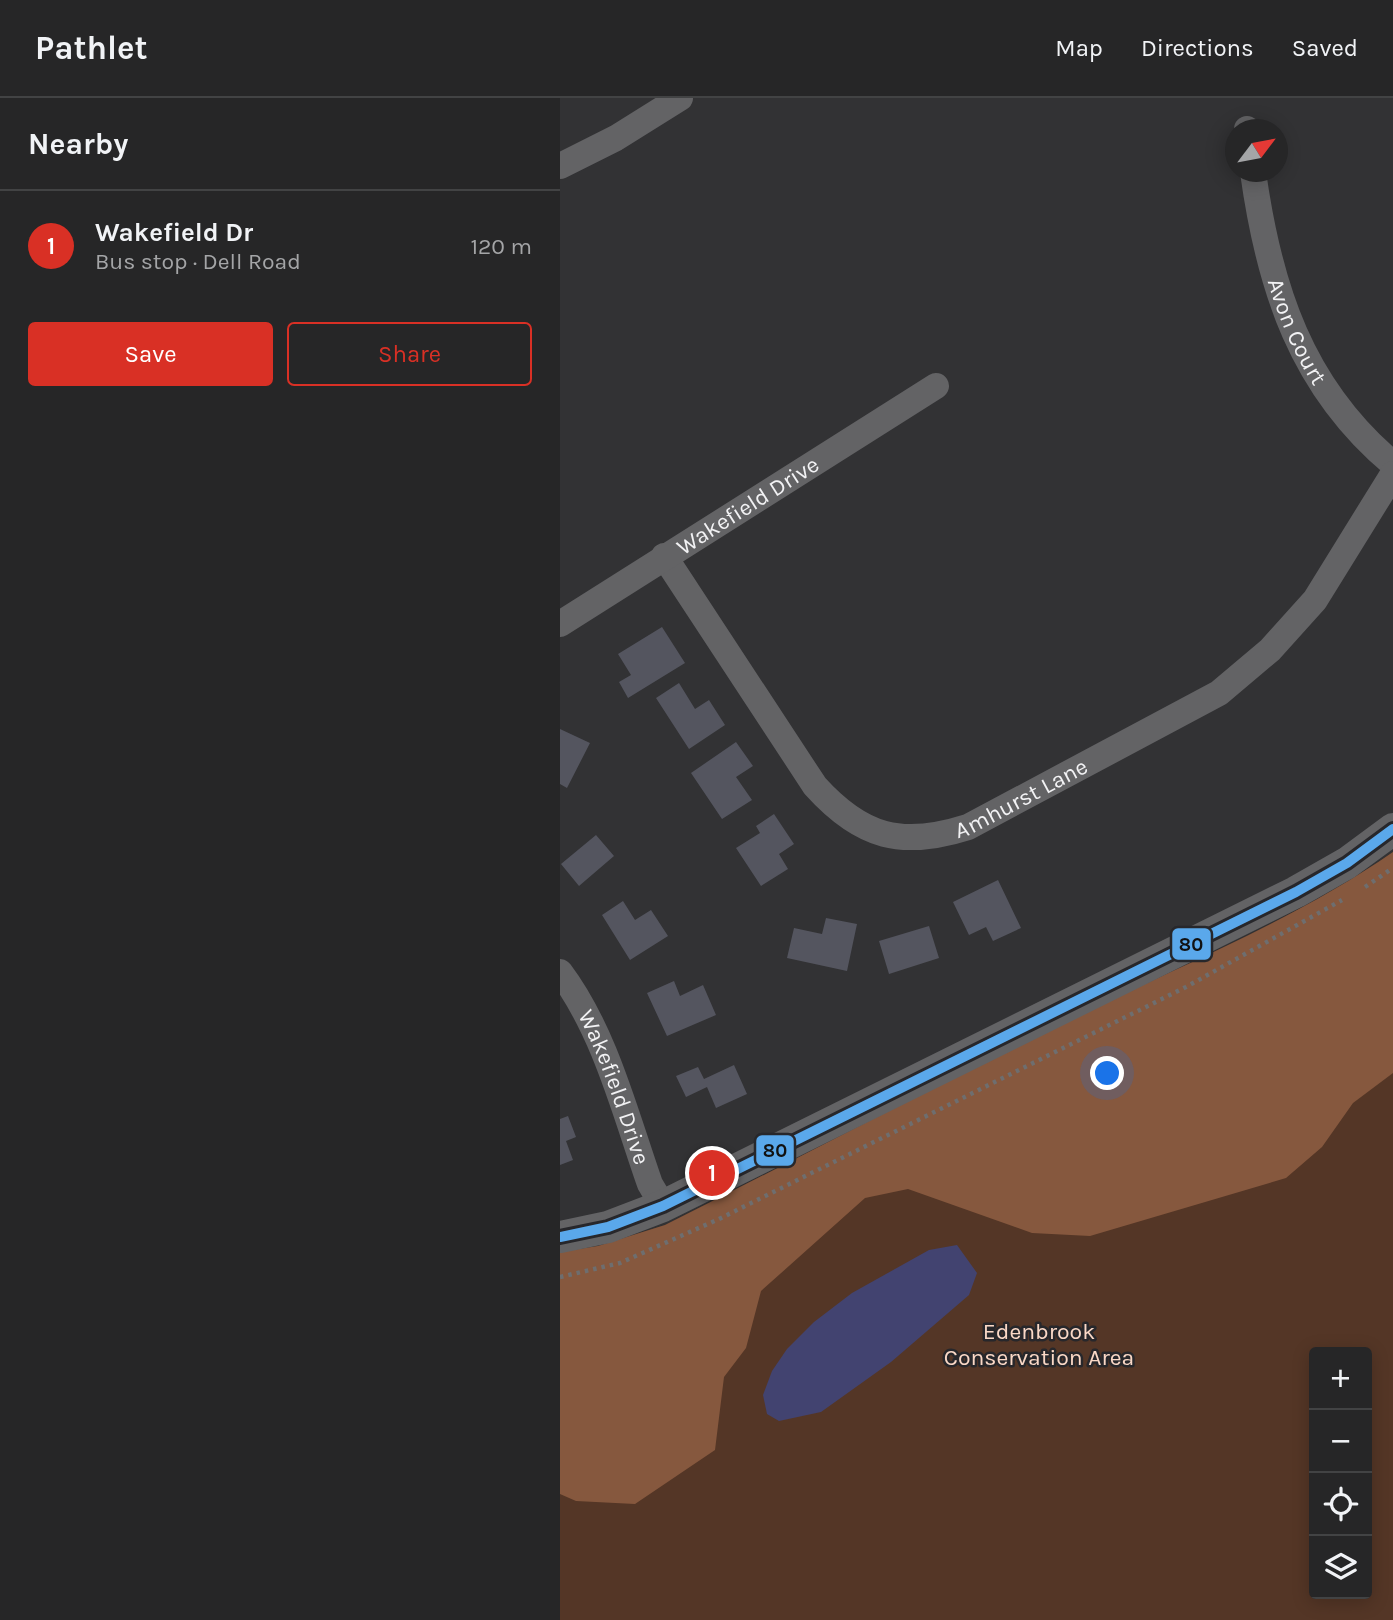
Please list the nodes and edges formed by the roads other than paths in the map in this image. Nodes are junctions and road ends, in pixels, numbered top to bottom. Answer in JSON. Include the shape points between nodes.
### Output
{"nodes":[{"id":1,"x":680,"y":98,"type":"edge"},
{"id":2,"x":560,"y":166,"type":"edge"},
{"id":3,"x":1254,"y":182,"type":"edge"},
{"id":4,"x":936,"y":386,"type":"dead end"},
{"id":5,"x":1393,"y":464,"type":"edge"},
{"id":6,"x":1393,"y":474,"type":"edge"},
{"id":7,"x":664,"y":556,"type":"junction"},
{"id":8,"x":560,"y":624,"type":"edge"},
{"id":9,"x":1393,"y":829,"type":"edge"},
{"id":10,"x":560,"y":972,"type":"edge"},
{"id":11,"x":663,"y":1206,"type":"junction"},
{"id":12,"x":560,"y":1237,"type":"edge"}],
"edges":[{"from":1,"to":2,"type":"street"},
{"from":3,"to":5,"type":"street","name":"Avon Court","via":[[1277,293],[1302,351],[1336,405]]},
{"from":4,"to":7,"type":"street","name":"Wakefield Drive"},
{"from":6,"to":7,"type":"street","name":"Amhurst Lane","via":[[1315,600],[1270,650],[1219,693],[968,827],[935,837],[901,838],[867,829],[838,812],[815,786]]},
{"from":7,"to":8,"type":"street","name":"Wakefield Drive"},
{"from":9,"to":11,"type":"street","via":[[1296,892]]},
{"from":10,"to":11,"type":"street","name":"Wakefield Drive","via":[[578,995],[595,1032],[650,1184]]},
{"from":11,"to":12,"type":"street","via":[[608,1227]]}]}
